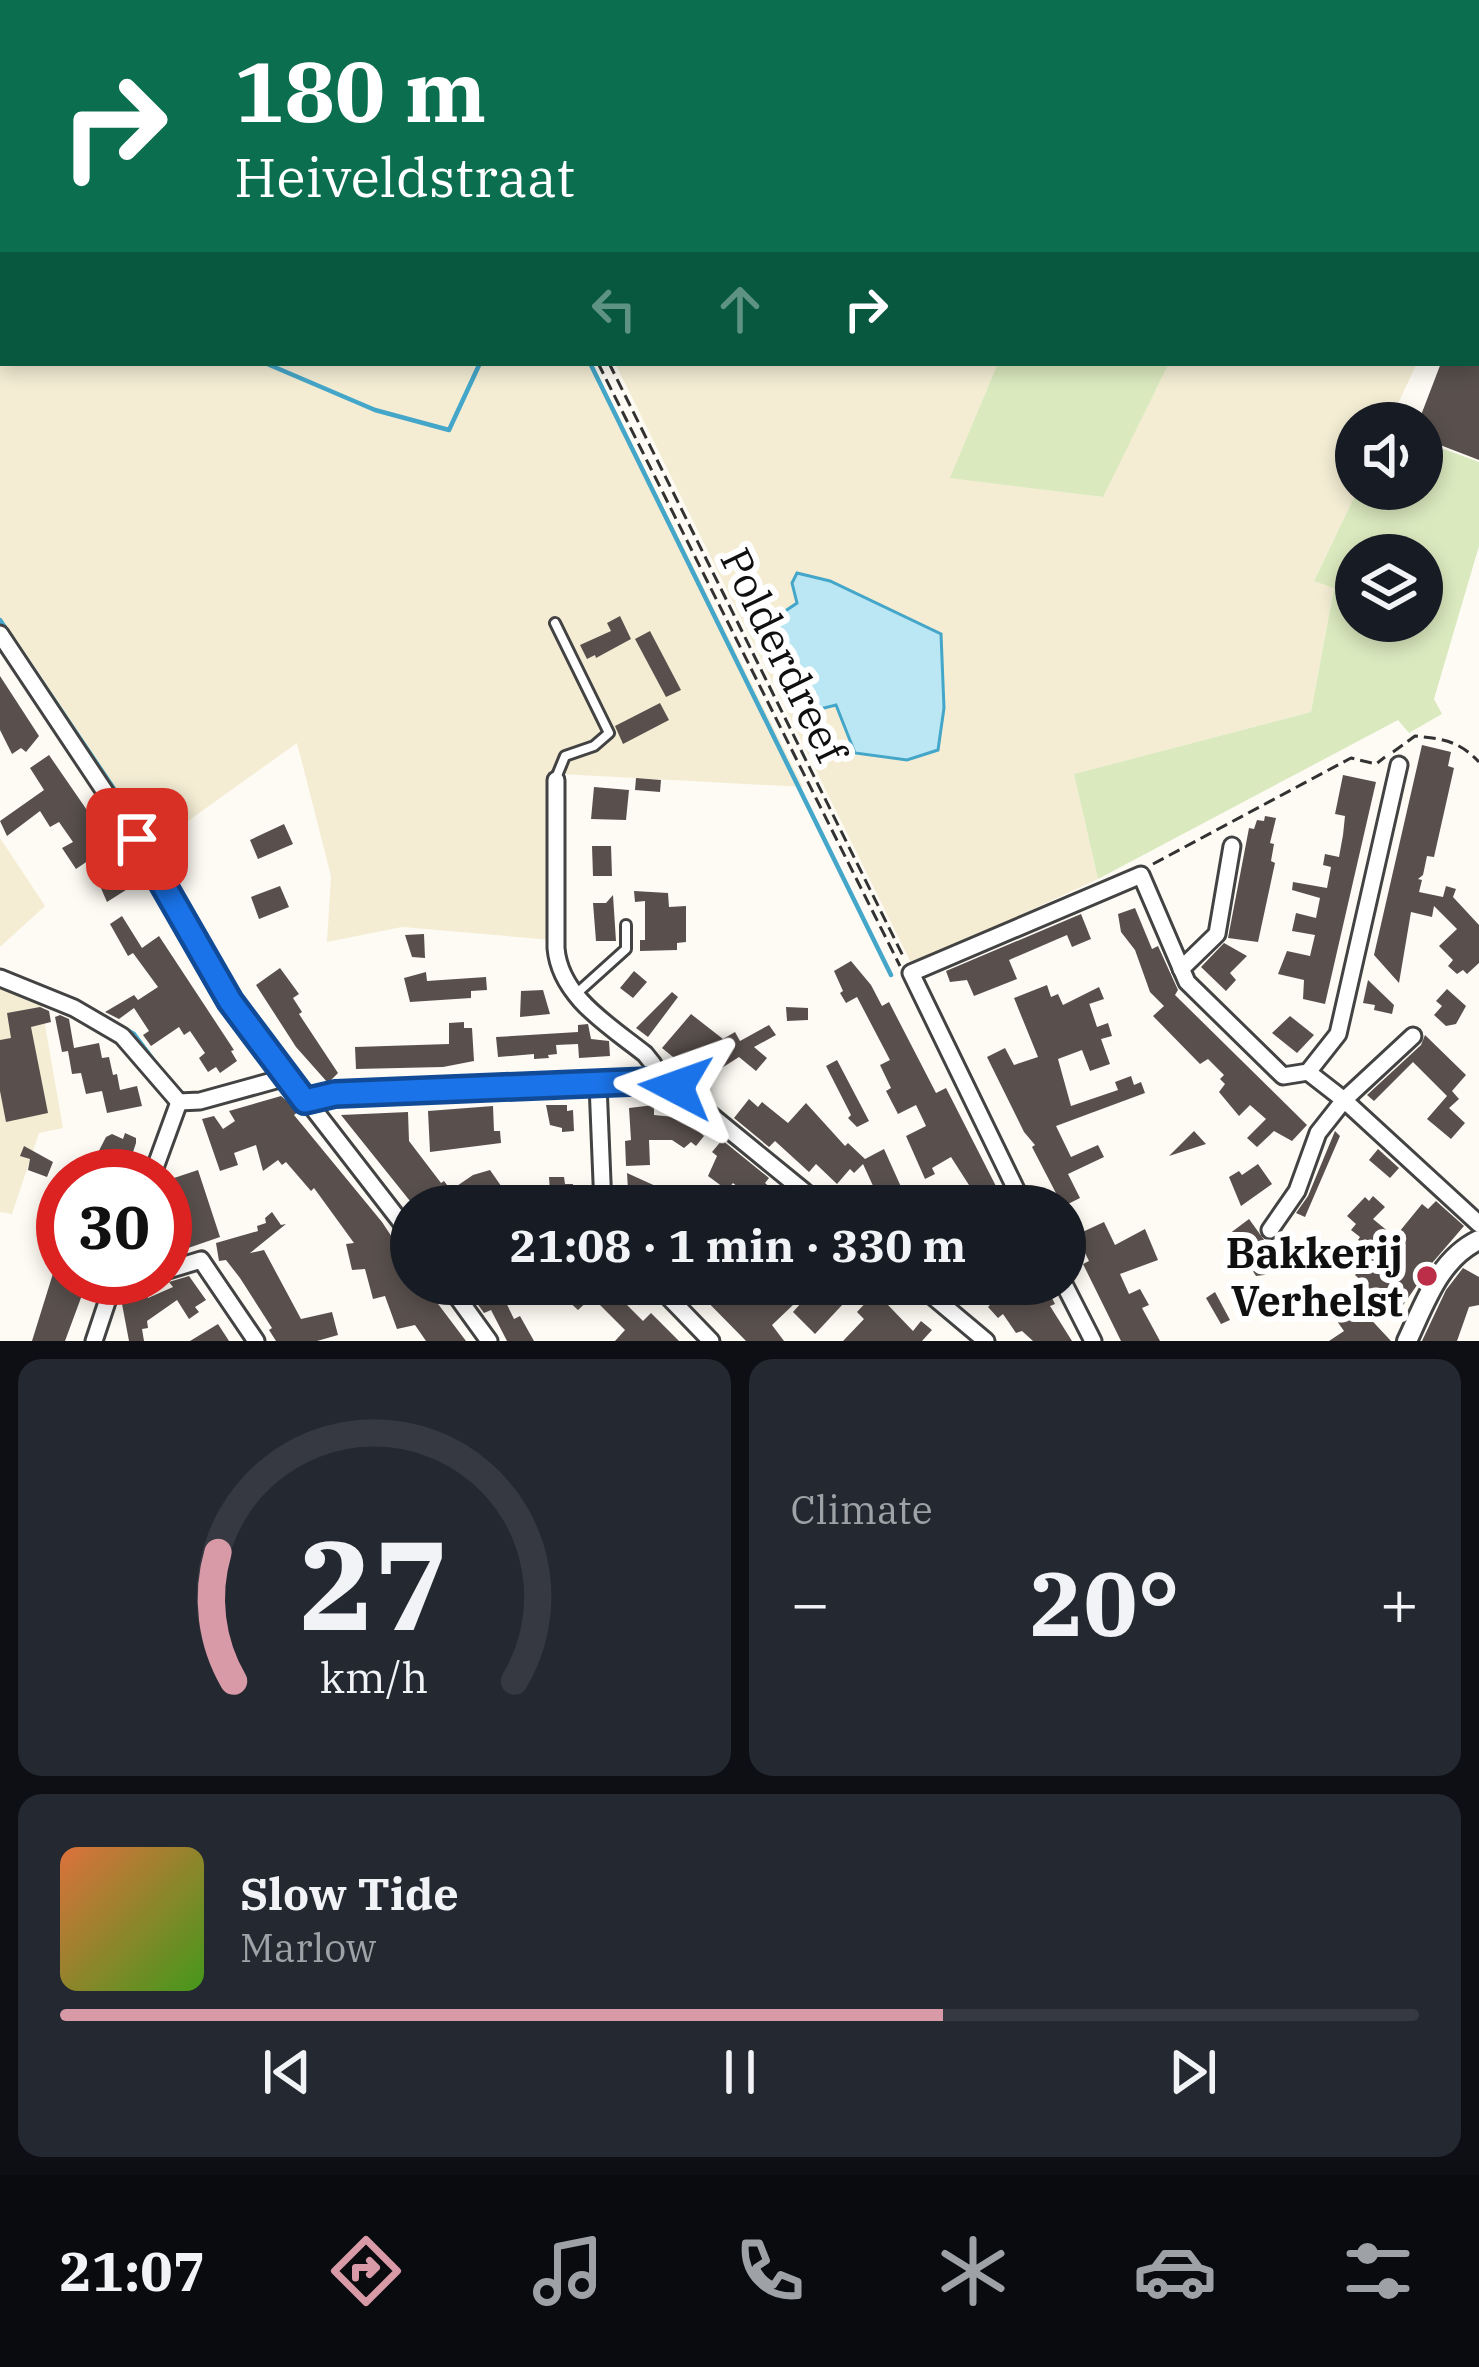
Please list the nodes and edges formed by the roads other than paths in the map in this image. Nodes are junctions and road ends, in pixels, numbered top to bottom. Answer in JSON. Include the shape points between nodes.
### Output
{"nodes":[{"id":1,"x":555,"y":623,"type":"dead end"},
{"id":2,"x":0,"y":634,"type":"edge"},
{"id":3,"x":1399,"y":765,"type":"dead end"},
{"id":4,"x":556,"y":780,"type":"joint"},
{"id":5,"x":1232,"y":846,"type":"dead end"},
{"id":6,"x":626,"y":925,"type":"dead end"},
{"id":7,"x":1181,"y":969,"type":"junction"},
{"id":8,"x":0,"y":978,"type":"edge"},
{"id":9,"x":575,"y":994,"type":"junction"},
{"id":10,"x":1413,"y":1036,"type":"dead end"},
{"id":11,"x":1308,"y":1072,"type":"junction"},
{"id":12,"x":287,"y":1077,"type":"junction"},
{"id":13,"x":653,"y":1081,"type":"junction"},
{"id":14,"x":598,"y":1084,"type":"junction"},
{"id":15,"x":1344,"y":1100,"type":"junction"},
{"id":16,"x":305,"y":1101,"type":"junction"},
{"id":17,"x":179,"y":1102,"type":"junction"},
{"id":18,"x":162,"y":1149,"type":"edge"},
{"id":19,"x":602,"y":1185,"type":"edge"},
{"id":20,"x":797,"y":1185,"type":"edge"},
{"id":21,"x":1014,"y":1185,"type":"edge"},
{"id":22,"x":390,"y":1208,"type":"edge"},
{"id":23,"x":1479,"y":1224,"type":"edge"},
{"id":24,"x":1270,"y":1230,"type":"dead end"},
{"id":25,"x":1479,"y":1240,"type":"edge"},
{"id":26,"x":192,"y":1264,"type":"edge"},
{"id":27,"x":106,"y":1305,"type":"edge"},
{"id":28,"x":463,"y":1305,"type":"edge"},
{"id":29,"x":677,"y":1305,"type":"edge"},
{"id":30,"x":943,"y":1305,"type":"edge"},
{"id":31,"x":1075,"y":1305,"type":"edge"},
{"id":32,"x":94,"y":1341,"type":"edge"},
{"id":33,"x":256,"y":1341,"type":"edge"},
{"id":34,"x":489,"y":1341,"type":"edge"},
{"id":35,"x":712,"y":1341,"type":"edge"},
{"id":36,"x":986,"y":1341,"type":"edge"},
{"id":37,"x":1093,"y":1341,"type":"edge"},
{"id":38,"x":1407,"y":1341,"type":"edge"}],
"edges":[{"from":1,"to":4,"type":"lane","via":[[609,733],[565,756]]},
{"from":2,"to":12,"type":"street","via":[[137,839],[230,1001]]},
{"from":3,"to":11,"type":"street","via":[[1338,1034]]},
{"from":4,"to":9,"type":"street","via":[[557,958]]},
{"from":5,"to":7,"type":"street","via":[[1217,934]]},
{"from":6,"to":9,"type":"lane","via":[[626,949]]},
{"from":7,"to":11,"type":"street","via":[[1283,1076]]},
{"from":7,"to":21,"type":"street","via":[[1141,875],[911,973]]},
{"from":8,"to":17,"type":"street","via":[[122,1036]]},
{"from":9,"to":13,"type":"street","via":[[645,1054]]},
{"from":10,"to":15,"type":"street"},
{"from":11,"to":15,"type":"street"},
{"from":12,"to":16,"type":"street"},
{"from":12,"to":17,"type":"street"},
{"from":13,"to":14,"type":"street"},
{"from":13,"to":20,"type":"street","via":[[676,1087]]},
{"from":14,"to":16,"type":"street"},
{"from":14,"to":19,"type":"street"},
{"from":15,"to":23,"type":"street"},
{"from":15,"to":24,"type":"street","via":[[1318,1132],[1297,1191]]},
{"from":16,"to":22,"type":"street"},
{"from":17,"to":18,"type":"street"},
{"from":25,"to":38,"type":"street","via":[[1438,1275]]},
{"from":26,"to":33,"type":"street","via":[[201,1261]]},
{"from":27,"to":32,"type":"street"},
{"from":28,"to":34,"type":"street"},
{"from":29,"to":35,"type":"street"},
{"from":30,"to":36,"type":"street"},
{"from":31,"to":37,"type":"street"}]}
